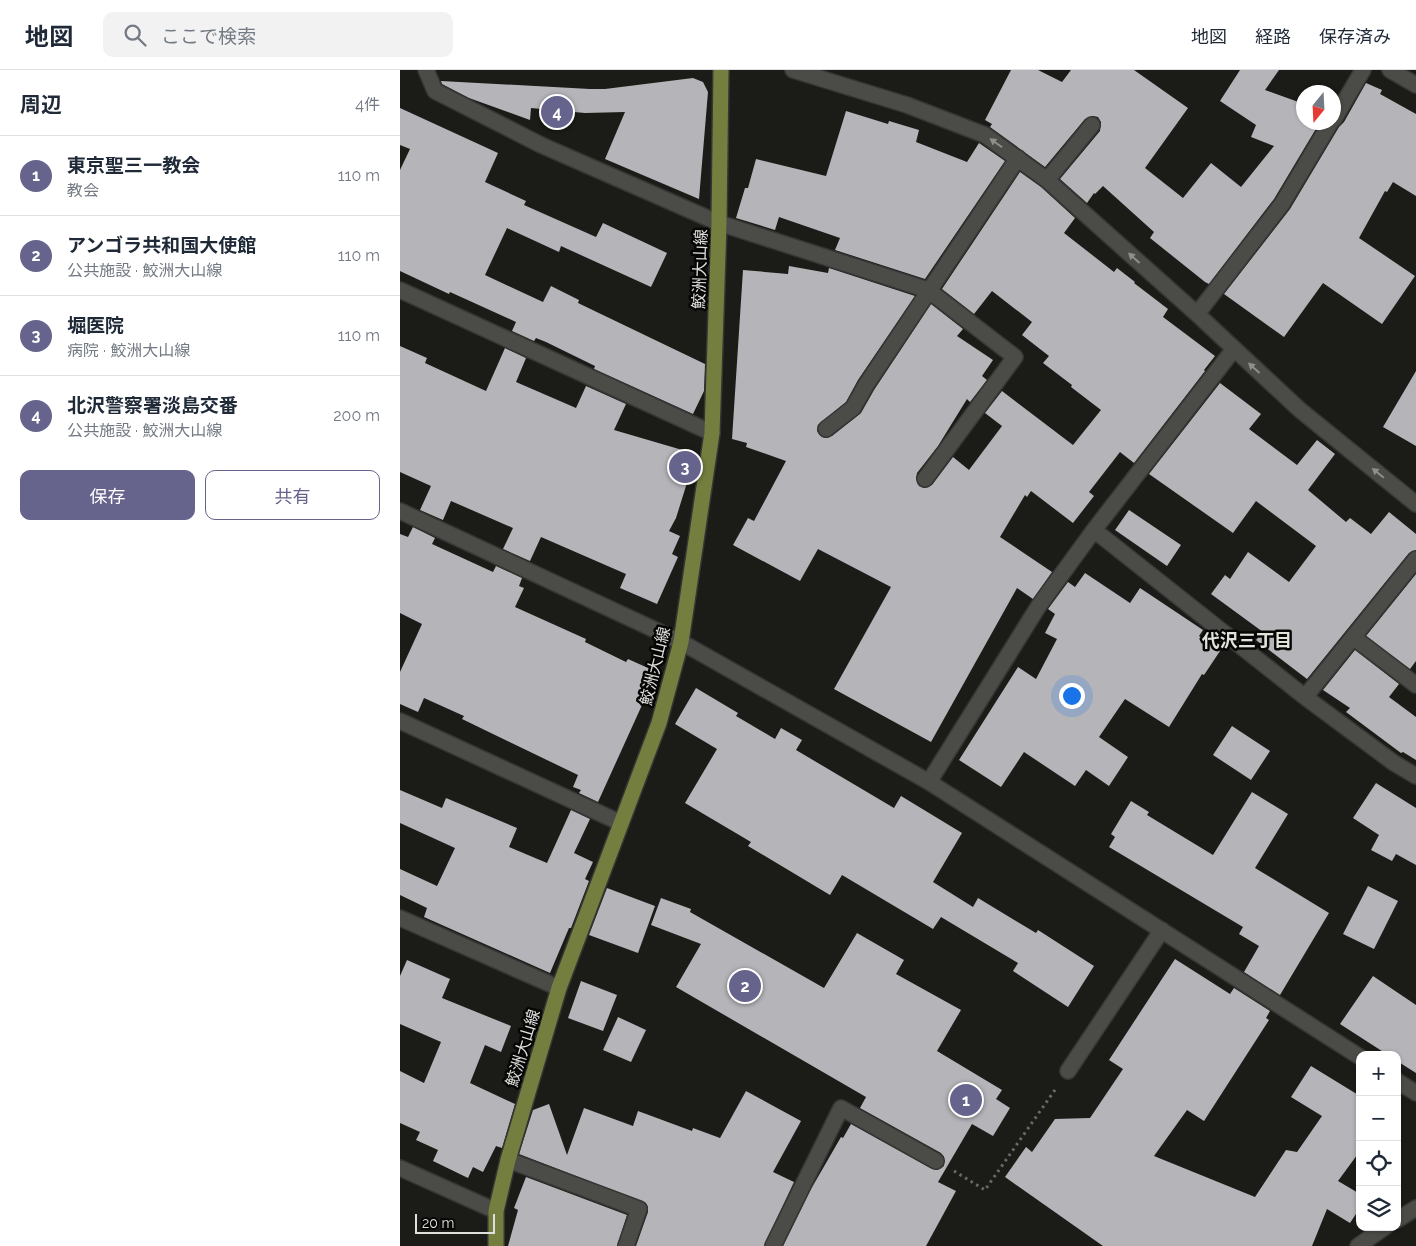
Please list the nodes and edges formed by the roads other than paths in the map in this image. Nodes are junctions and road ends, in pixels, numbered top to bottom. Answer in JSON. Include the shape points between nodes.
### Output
{"nodes":[{"id":1,"x":426,"y":70,"type":"edge"},
{"id":2,"x":721,"y":70,"type":"edge"},
{"id":3,"x":793,"y":70,"type":"edge"},
{"id":4,"x":1363,"y":70,"type":"edge"},
{"id":5,"x":1390,"y":70,"type":"edge"},
{"id":6,"x":1416,"y":85,"type":"edge"},
{"id":7,"x":1341,"y":106,"type":"edge"},
{"id":8,"x":1092,"y":125,"type":"dead end"},
{"id":9,"x":1326,"y":130,"type":"edge"},
{"id":10,"x":1018,"y":158,"type":"junction"},
{"id":11,"x":1047,"y":180,"type":"junction"},
{"id":12,"x":719,"y":223,"type":"junction"},
{"id":13,"x":400,"y":290,"type":"edge"},
{"id":14,"x":928,"y":290,"type":"junction"},
{"id":15,"x":1197,"y":314,"type":"junction"},
{"id":16,"x":1234,"y":349,"type":"junction"},
{"id":17,"x":826,"y":429,"type":"dead end"},
{"id":18,"x":712,"y":433,"type":"junction"},
{"id":19,"x":925,"y":479,"type":"dead end"},
{"id":20,"x":1416,"y":504,"type":"edge"},
{"id":21,"x":400,"y":511,"type":"edge"},
{"id":22,"x":1094,"y":530,"type":"junction"},
{"id":23,"x":1416,"y":559,"type":"edge"},
{"id":24,"x":1353,"y":637,"type":"junction"},
{"id":25,"x":681,"y":642,"type":"junction"},
{"id":26,"x":1416,"y":685,"type":"edge"},
{"id":27,"x":1305,"y":697,"type":"junction"},
{"id":28,"x":400,"y":722,"type":"edge"},
{"id":29,"x":1416,"y":776,"type":"edge"},
{"id":30,"x":929,"y":782,"type":"junction"},
{"id":31,"x":622,"y":823,"type":"junction"},
{"id":32,"x":400,"y":918,"type":"edge"},
{"id":33,"x":1162,"y":930,"type":"junction"},
{"id":34,"x":559,"y":988,"type":"junction"},
{"id":35,"x":1356,"y":1054,"type":"edge"},
{"id":36,"x":1068,"y":1071,"type":"road end"},
{"id":37,"x":1401,"y":1084,"type":"edge"},
{"id":38,"x":1416,"y":1093,"type":"edge"},
{"id":39,"x":508,"y":1160,"type":"junction"},
{"id":40,"x":936,"y":1161,"type":"road end"},
{"id":41,"x":400,"y":1168,"type":"edge"},
{"id":42,"x":1416,"y":1208,"type":"edge"},
{"id":43,"x":496,"y":1211,"type":"junction"},
{"id":44,"x":1401,"y":1217,"type":"edge"},
{"id":45,"x":1379,"y":1231,"type":"edge"},
{"id":46,"x":496,"y":1246,"type":"edge"},
{"id":47,"x":626,"y":1246,"type":"edge"},
{"id":48,"x":773,"y":1246,"type":"edge"},
{"id":49,"x":1358,"y":1246,"type":"edge"}],
"edges":[{"from":1,"to":12,"type":"street","via":[[435,92],[541,145]]},
{"from":2,"to":12,"type":"main road","name":"鮫洲大山線"},
{"from":10,"to":3,"type":"street","one_way":true,"via":[[985,135],[968,128],[907,105]]},
{"from":4,"to":7,"type":"street"},
{"from":5,"to":6,"type":"street"},
{"from":8,"to":11,"type":"street"},
{"from":9,"to":15,"type":"street","via":[[1282,204]]},
{"from":10,"to":11,"type":"street"},
{"from":10,"to":14,"type":"street"},
{"from":15,"to":11,"type":"street","one_way":true},
{"from":12,"to":14,"type":"street"},
{"from":12,"to":18,"type":"main road","name":"鮫洲大山線"},
{"from":13,"to":18,"type":"street"},
{"from":14,"to":17,"type":"street","via":[[853,408]]},
{"from":14,"to":19,"type":"street","via":[[1015,357]]},
{"from":15,"to":16,"type":"street"},
{"from":20,"to":16,"type":"street","one_way":true,"via":[[1300,410]]},
{"from":16,"to":22,"type":"street"},
{"from":18,"to":25,"type":"main road","name":"鮫洲大山線"},
{"from":21,"to":25,"type":"street"},
{"from":22,"to":27,"type":"street"},
{"from":22,"to":30,"type":"street","via":[[1038,608]]},
{"from":23,"to":24,"type":"street"},
{"from":24,"to":26,"type":"street"},
{"from":24,"to":27,"type":"street"},
{"from":25,"to":30,"type":"street"},
{"from":25,"to":31,"type":"main road","name":"鮫洲大山線","via":[[659,723]]},
{"from":27,"to":29,"type":"street"},
{"from":28,"to":31,"type":"street"},
{"from":30,"to":33,"type":"street"},
{"from":31,"to":34,"type":"main road","name":"鮫洲大山線"},
{"from":32,"to":34,"type":"street"},
{"from":33,"to":35,"type":"street"},
{"from":33,"to":36,"type":"street"},
{"from":34,"to":39,"type":"main road","name":"鮫洲大山線"},
{"from":37,"to":38,"type":"street"},
{"from":39,"to":43,"type":"main road","name":"鮫洲大山線"},
{"from":39,"to":47,"type":"street","via":[[639,1209]]},
{"from":40,"to":48,"type":"street","via":[[841,1108]]},
{"from":41,"to":43,"type":"street"},
{"from":42,"to":44,"type":"street"},
{"from":43,"to":46,"type":"main road","name":"鮫洲大山線"},
{"from":45,"to":49,"type":"street"}]}
